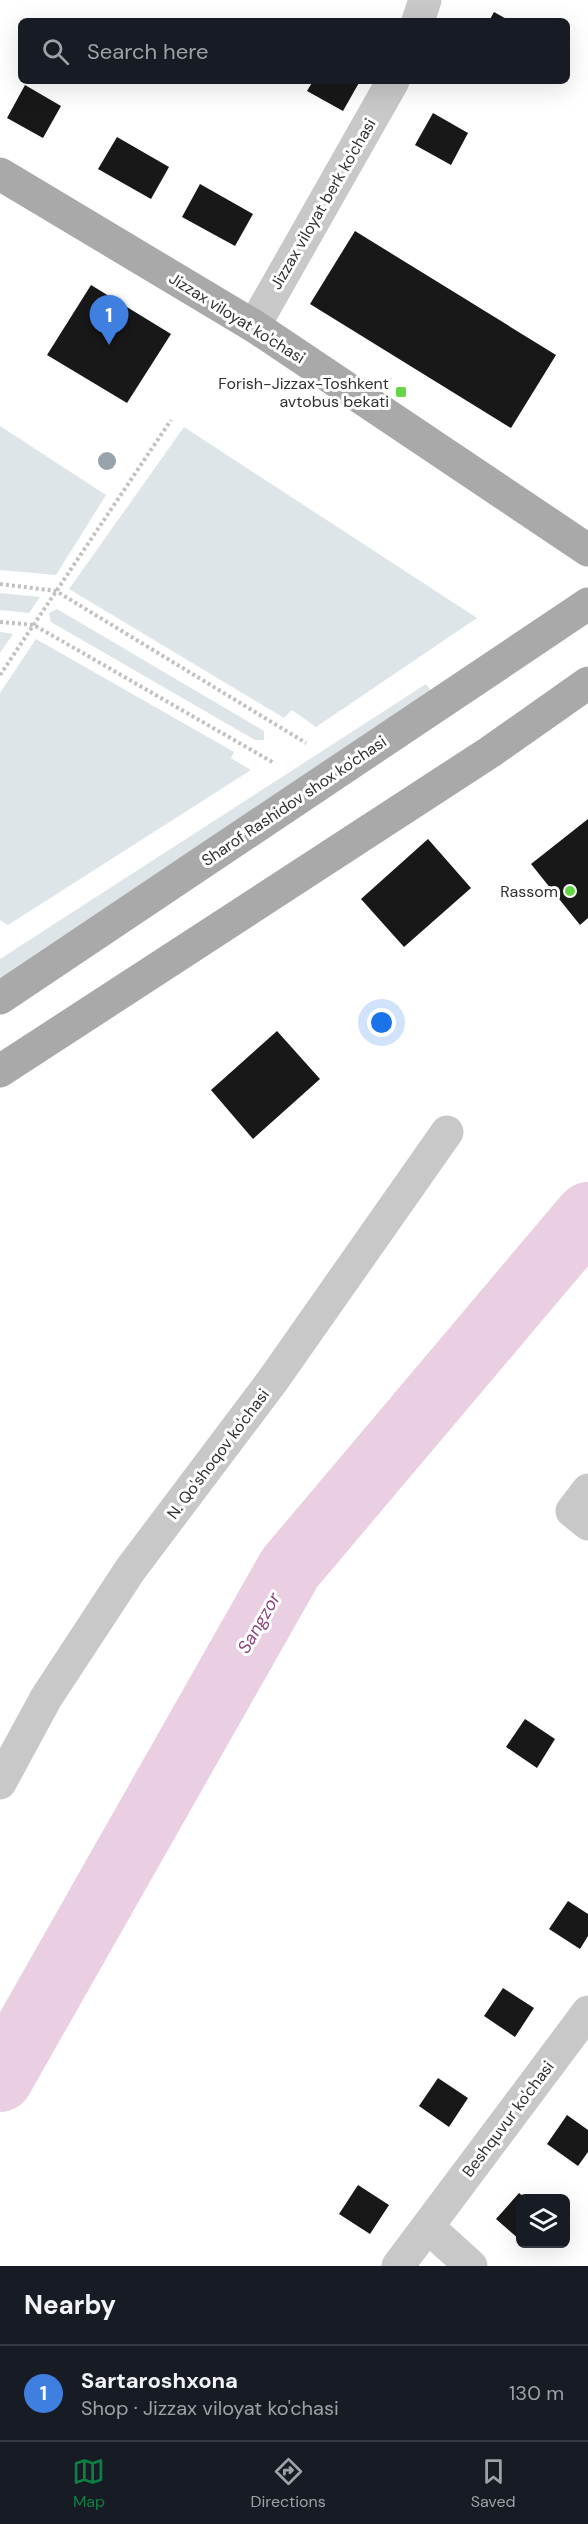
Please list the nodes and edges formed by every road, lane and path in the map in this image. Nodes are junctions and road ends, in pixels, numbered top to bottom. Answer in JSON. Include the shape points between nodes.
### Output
{"nodes":[{"id":1,"x":425,"y":0,"type":"edge"},
{"id":2,"x":419,"y":18,"type":"edge"},
{"id":3,"x":391,"y":84,"type":"edge"},
{"id":4,"x":0,"y":174,"type":"edge"},
{"id":5,"x":254,"y":326,"type":"junction"},
{"id":6,"x":171,"y":420,"type":"dead end"},
{"id":7,"x":588,"y":550,"type":"edge"},
{"id":8,"x":0,"y":584,"type":"edge"},
{"id":9,"x":56,"y":591,"type":"junction"},
{"id":10,"x":588,"y":604,"type":"edge"},
{"id":11,"x":0,"y":622,"type":"edge"},
{"id":12,"x":34,"y":625,"type":"junction"},
{"id":13,"x":0,"y":675,"type":"edge"},
{"id":14,"x":588,"y":683,"type":"edge"},
{"id":15,"x":306,"y":742,"type":"dead end"},
{"id":16,"x":274,"y":764,"type":"dead end"},
{"id":17,"x":0,"y":998,"type":"edge"},
{"id":18,"x":0,"y":1071,"type":"edge"},
{"id":19,"x":447,"y":1132,"type":"dead end"},
{"id":20,"x":588,"y":1490,"type":"edge"},
{"id":21,"x":588,"y":1524,"type":"edge"},
{"id":22,"x":0,"y":1783,"type":"edge"},
{"id":23,"x":588,"y":2012,"type":"edge"},
{"id":24,"x":428,"y":2227,"type":"junction"},
{"id":25,"x":398,"y":2266,"type":"edge"},
{"id":26,"x":471,"y":2266,"type":"edge"}],
"edges":[{"from":1,"to":2,"type":"street"},
{"from":3,"to":5,"type":"street","name":"Jizzax viloyat berk ko'chasi"},
{"from":4,"to":5,"type":"main road","name":"Jizzax viloyat ko'chasi"},
{"from":5,"to":7,"type":"main road","name":"Jizzax viloyat ko'chasi"},
{"from":6,"to":9,"type":"path"},
{"from":8,"to":9,"type":"path"},
{"from":9,"to":12,"type":"path"},
{"from":9,"to":15,"type":"path"},
{"from":10,"to":17,"type":"main road","name":"Sharof Rashidov shox ko'chasi"},
{"from":11,"to":12,"type":"path"},
{"from":12,"to":13,"type":"path"},
{"from":12,"to":16,"type":"path"},
{"from":14,"to":18,"type":"main road","via":[[490,752]]},
{"from":19,"to":22,"type":"street","name":"N. Qo'shoqov ko'chasi","via":[[273,1380],[130,1570],[46,1698]]},
{"from":20,"to":21,"type":"street","via":[[572,1511]]},
{"from":23,"to":24,"type":"street","name":"Beshquvur ko'chasi"},
{"from":24,"to":25,"type":"street","name":"Beshquvur ko'chasi"},
{"from":24,"to":26,"type":"street"}]}
